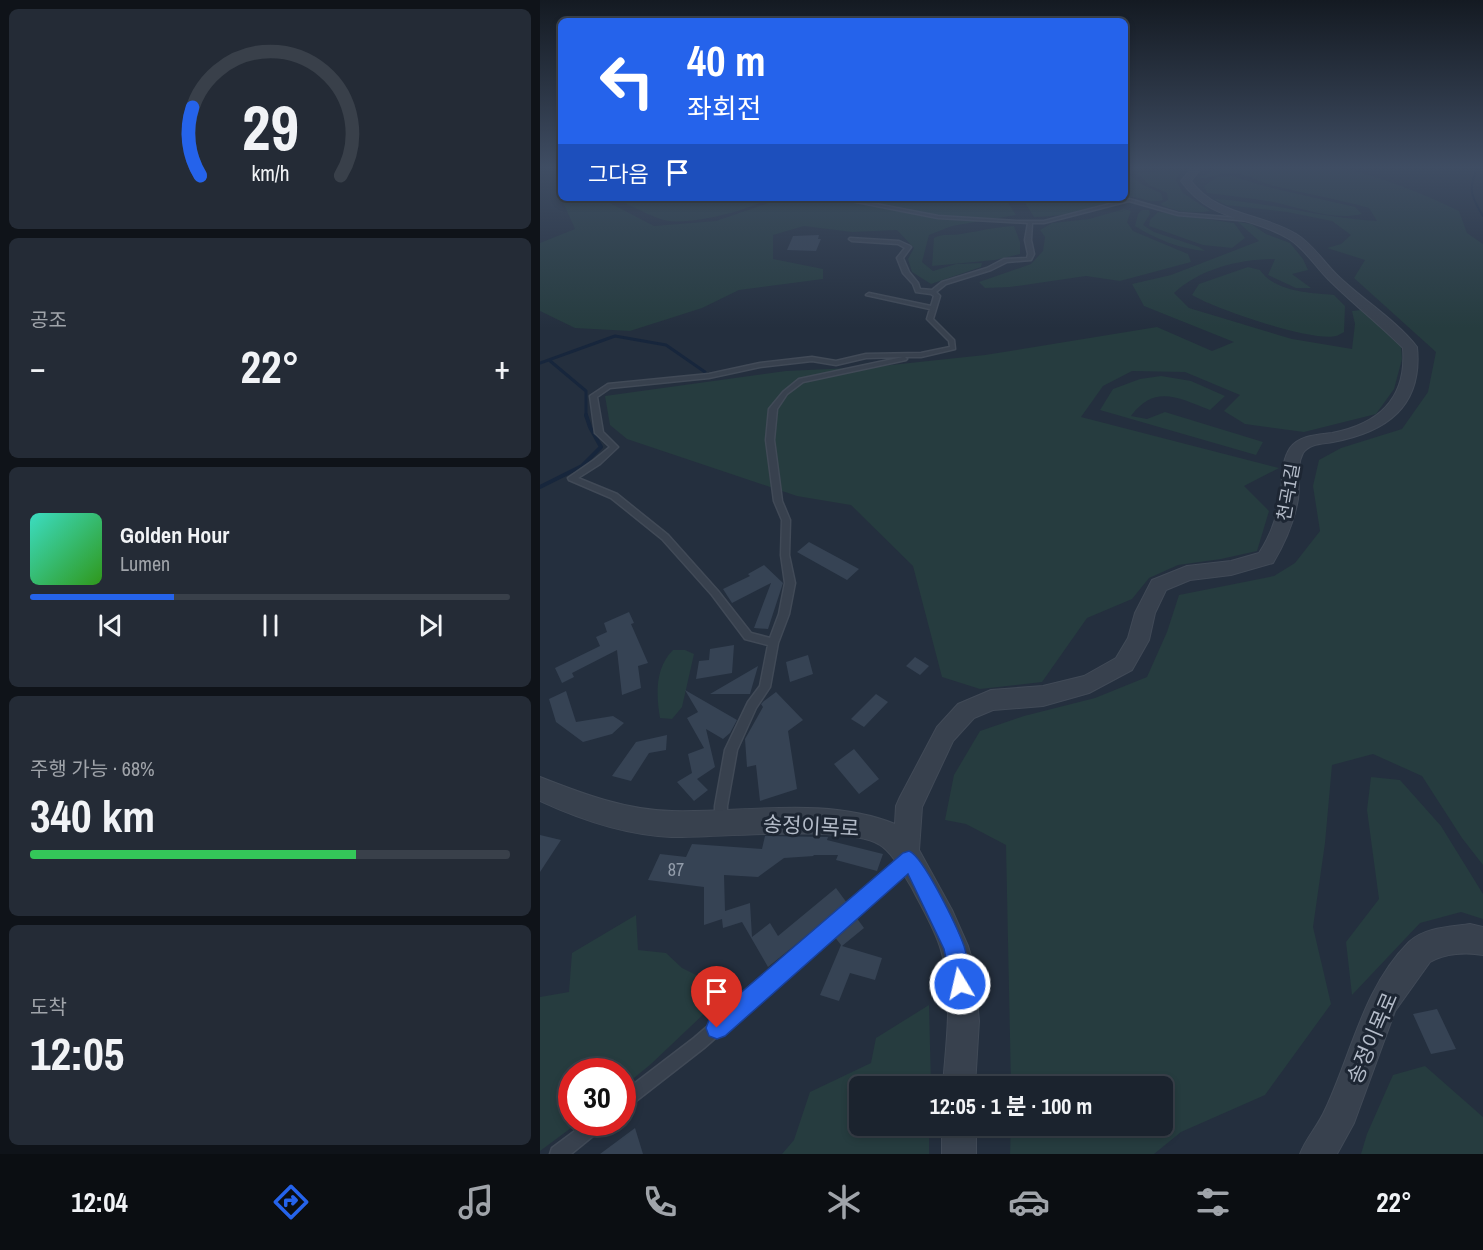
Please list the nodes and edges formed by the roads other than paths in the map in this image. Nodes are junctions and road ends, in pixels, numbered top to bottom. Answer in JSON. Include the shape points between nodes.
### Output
{"nodes":[{"id":1,"x":982,"y":220,"type":"edge"},
{"id":2,"x":1054,"y":220,"type":"edge"},
{"id":3,"x":1255,"y":220,"type":"edge"},
{"id":4,"x":1030,"y":223,"type":"junction"},
{"id":5,"x":852,"y":239,"type":"dead end"},
{"id":6,"x":933,"y":292,"type":"junction"},
{"id":7,"x":869,"y":295,"type":"dead end"},
{"id":8,"x":933,"y":308,"type":"junction"},
{"id":9,"x":921,"y":355,"type":"junction"},
{"id":10,"x":773,"y":643,"type":"junction"},
{"id":11,"x":540,"y":789,"type":"edge"},
{"id":12,"x":721,"y":824,"type":"junction"},
{"id":13,"x":907,"y":857,"type":"junction"},
{"id":14,"x":1483,"y":941,"type":"edge"},
{"id":15,"x":959,"y":1076,"type":"edge"},
{"id":16,"x":636,"y":1092,"type":"edge"},
{"id":17,"x":581,"y":1136,"type":"edge"},
{"id":18,"x":959,"y":1136,"type":"edge"},
{"id":19,"x":558,"y":1154,"type":"edge"},
{"id":20,"x":959,"y":1154,"type":"edge"},
{"id":21,"x":1317,"y":1154,"type":"edge"}],
"edges":[{"from":1,"to":4,"type":"lane"},
{"from":2,"to":4,"type":"lane"},
{"from":3,"to":13,"type":"street","name":"천곡1길","via":[[1295,238],[1410,347],[1413,363],[1404,392],[1381,421],[1309,441],[1297,449],[1286,517],[1278,541],[1266,558],[1231,568],[1187,573],[1159,585],[1145,613],[1138,640],[1124,664],[1089,684],[1043,696],[991,700],[966,711],[945,734],[909,807]]},
{"from":4,"to":6,"type":"lane","via":[[1029,259],[1006,260],[944,283]]},
{"from":5,"to":6,"type":"lane","via":[[908,247],[900,258],[906,273],[918,291]]},
{"from":6,"to":8,"type":"lane","via":[[937,296]]},
{"from":7,"to":8,"type":"lane"},
{"from":8,"to":9,"type":"lane","via":[[930,319],[952,341],[953,348]]},
{"from":9,"to":10,"type":"lane","via":[[801,380],[773,409],[770,440],[778,501],[786,520],[785,555],[790,583]]},
{"from":9,"to":10,"type":"lane","via":[[760,365],[709,376],[608,386],[592,396],[600,433],[614,447],[572,478],[614,496],[665,537],[748,636]]},
{"from":10,"to":12,"type":"lane","via":[[765,687],[731,750]]},
{"from":11,"to":12,"type":"street","name":"송정이목로","via":[[635,820]]},
{"from":12,"to":13,"type":"street","name":"송정이목로","via":[[833,823],[861,827],[888,835]]},
{"from":13,"to":15,"type":"street","name":"송정이목로","via":[[954,948],[963,1002]]},
{"from":13,"to":16,"type":"lane","via":[[699,1043]]},
{"from":14,"to":21,"type":"street","name":"송정이목로","via":[[1470,938],[1432,944],[1420,952],[1395,984],[1383,1002],[1337,1123]]},
{"from":17,"to":19,"type":"lane"},
{"from":18,"to":20,"type":"street"}]}
